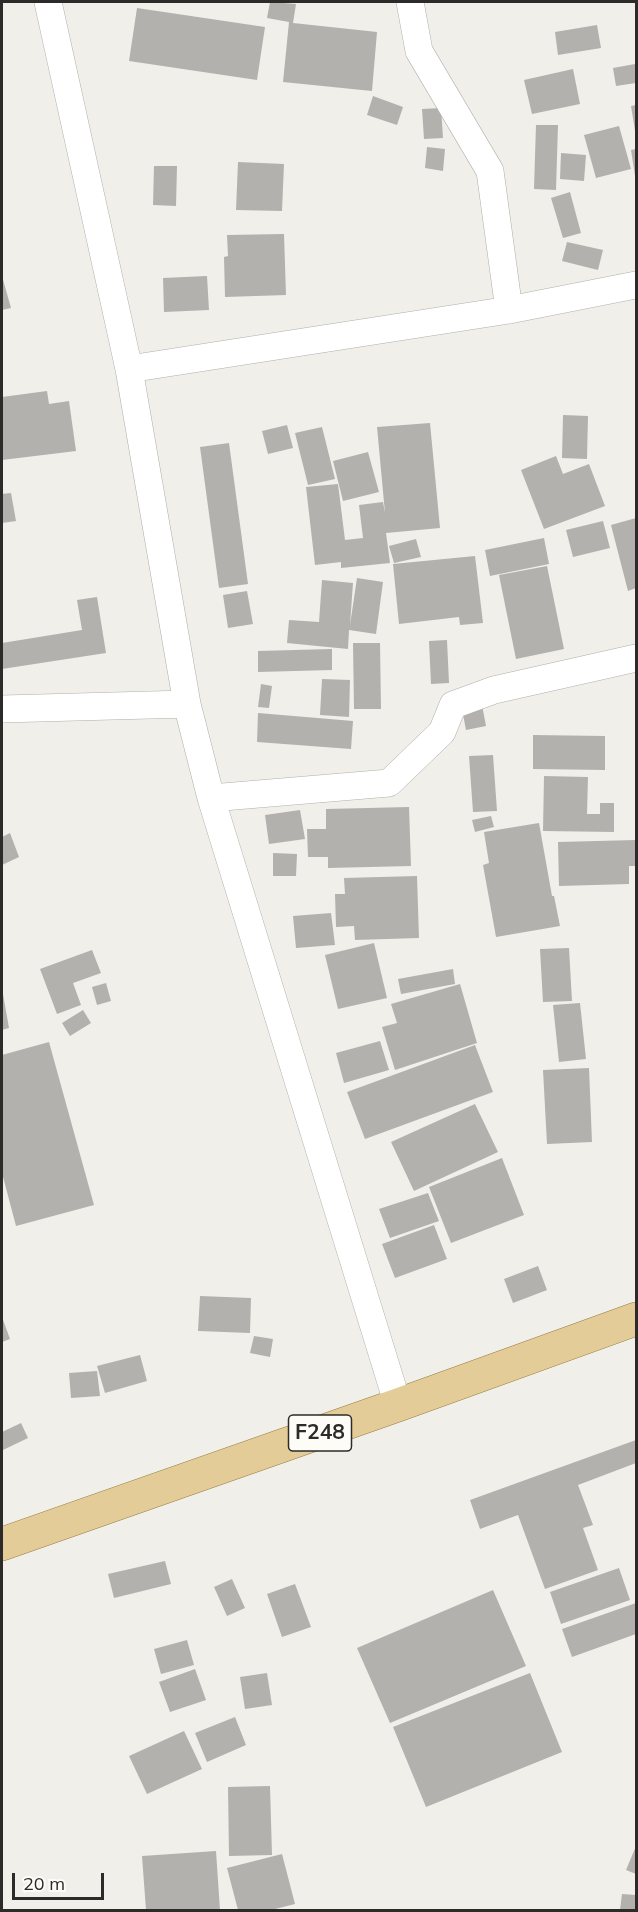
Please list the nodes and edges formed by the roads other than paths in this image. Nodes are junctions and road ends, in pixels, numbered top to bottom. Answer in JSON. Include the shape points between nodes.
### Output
{"nodes":[{"id":1,"x":48,"y":2,"type":"edge"},
{"id":2,"x":410,"y":2,"type":"edge"},
{"id":3,"x":428,"y":2,"type":"edge"},
{"id":4,"x":419,"y":51,"type":"junction"},
{"id":5,"x":636,"y":285,"type":"edge"},
{"id":6,"x":509,"y":310,"type":"junction"},
{"id":7,"x":129,"y":369,"type":"junction"},
{"id":8,"x":636,"y":658,"type":"edge"},
{"id":9,"x":187,"y":704,"type":"junction"},
{"id":10,"x":2,"y":709,"type":"edge"},
{"id":11,"x":211,"y":798,"type":"junction"},
{"id":12,"x":636,"y":1319,"type":"edge"},
{"id":13,"x":398,"y":1406,"type":"junction"},
{"id":14,"x":2,"y":1544,"type":"edge"}],
"edges":[{"from":1,"to":7,"type":"street"},
{"from":2,"to":4,"type":"street"},
{"from":3,"to":4,"type":"street"},
{"from":4,"to":6,"type":"street","via":[[490,171]]},
{"from":5,"to":6,"type":"street"},
{"from":6,"to":7,"type":"street"},
{"from":7,"to":9,"type":"street"},
{"from":8,"to":11,"type":"street","via":[[494,690],[453,705],[442,732],[389,783]]},
{"from":9,"to":10,"type":"street"},
{"from":9,"to":11,"type":"street"},
{"from":11,"to":13,"type":"street"},
{"from":12,"to":13,"type":"main road","number":"F248"},
{"from":13,"to":14,"type":"main road","number":"F248"}]}
